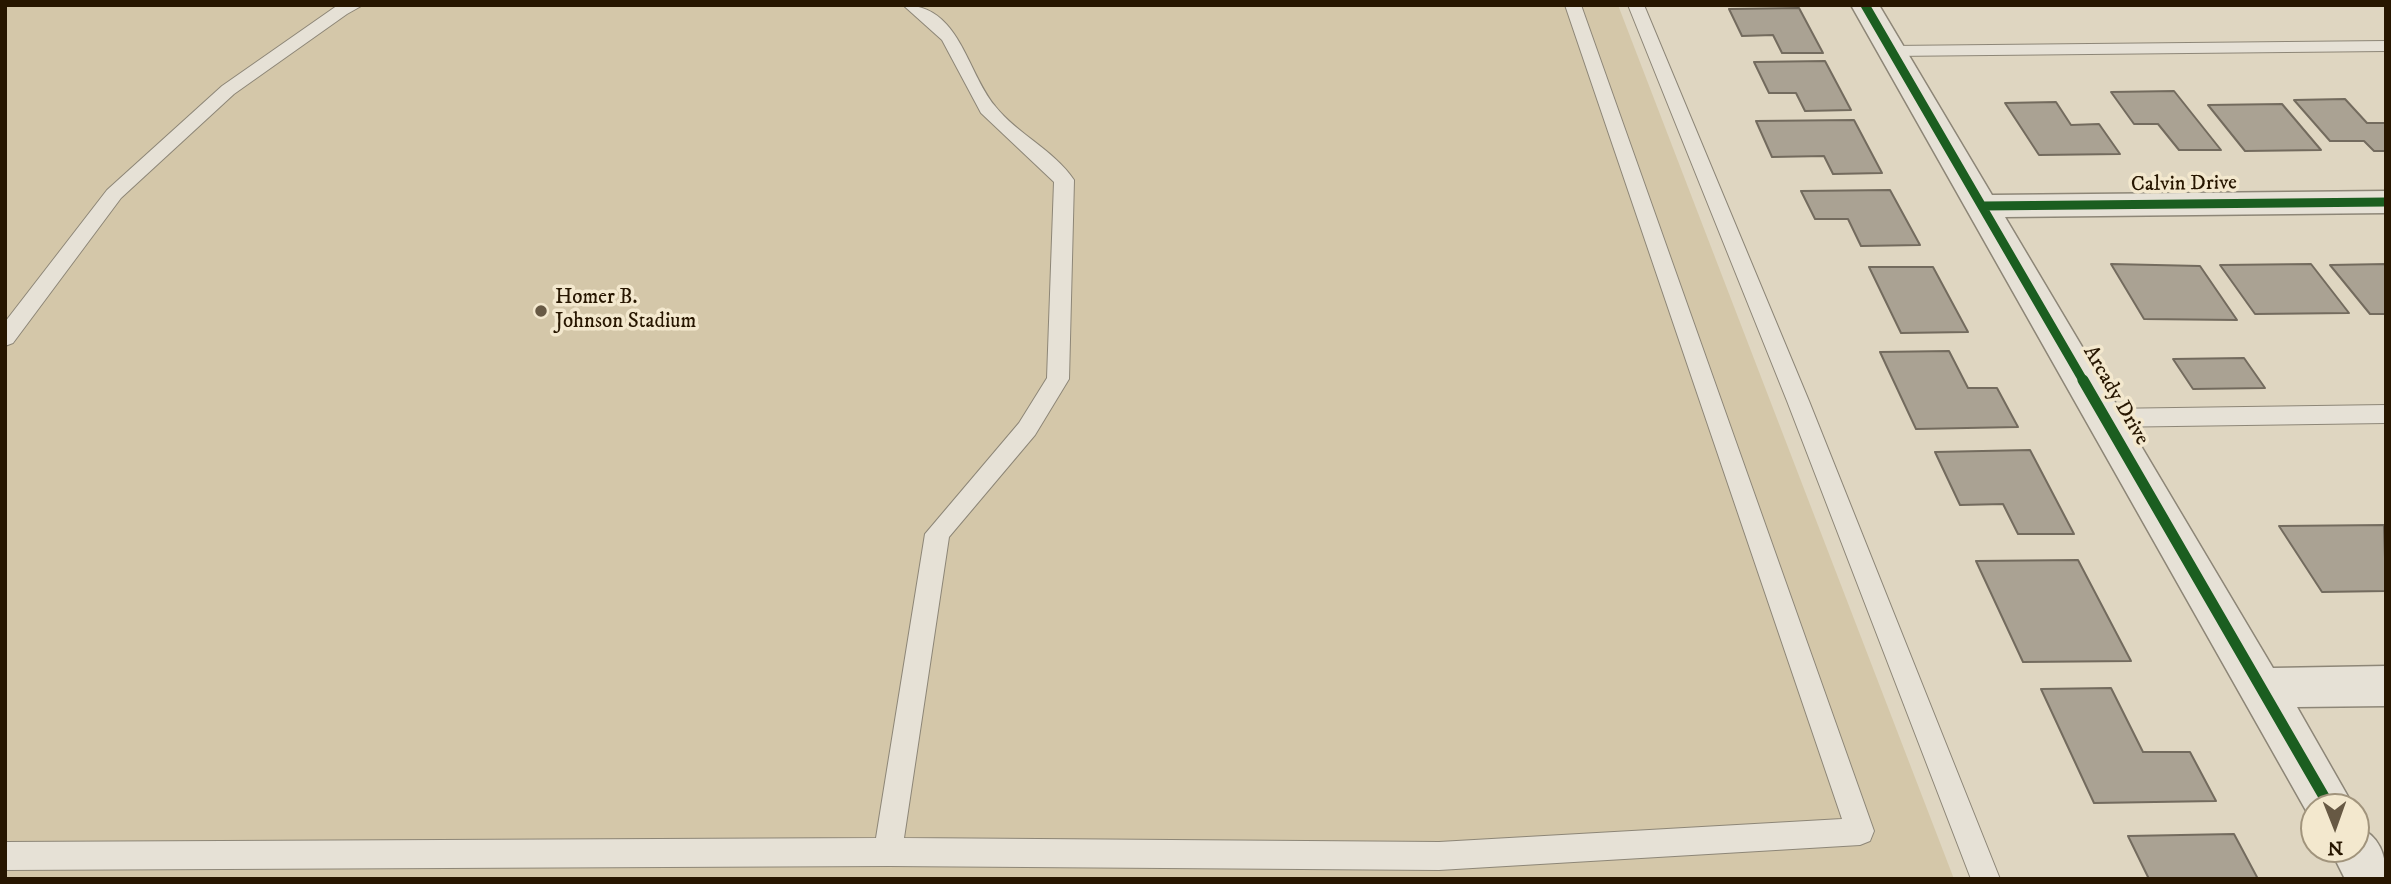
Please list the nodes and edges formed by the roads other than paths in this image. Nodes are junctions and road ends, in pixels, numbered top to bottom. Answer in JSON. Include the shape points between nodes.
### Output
{"nodes":[{"id":1,"x":355,"y":5,"type":"edge"},
{"id":2,"x":911,"y":5,"type":"edge"},
{"id":3,"x":1573,"y":5,"type":"edge"},
{"id":4,"x":1636,"y":5,"type":"edge"},
{"id":5,"x":1865,"y":5,"type":"edge"},
{"id":6,"x":2386,"y":46,"type":"edge"},
{"id":7,"x":1892,"y":51,"type":"junction"},
{"id":8,"x":2386,"y":202,"type":"edge"},
{"id":9,"x":1983,"y":206,"type":"junction"},
{"id":10,"x":5,"y":338,"type":"edge"},
{"id":11,"x":2386,"y":414,"type":"edge"},
{"id":12,"x":2105,"y":418,"type":"junction"},
{"id":13,"x":2386,"y":686,"type":"edge"},
{"id":14,"x":2260,"y":688,"type":"junction"},
{"id":15,"x":2322,"y":793,"type":"edge"},
{"id":16,"x":888,"y":852,"type":"junction"},
{"id":17,"x":5,"y":856,"type":"edge"},
{"id":18,"x":2362,"y":863,"type":"edge"},
{"id":19,"x":1986,"y":879,"type":"edge"},
{"id":20,"x":2372,"y":879,"type":"edge"}],
"edges":[{"from":1,"to":10,"type":"lane","via":[[341,10],[228,90],[150,159],[114,194]]},
{"from":2,"to":16,"type":"lane","via":[[949,37],[987,110],[1065,180],[1058,379],[1027,429],[937,534]]},
{"from":3,"to":16,"type":"lane","via":[[1860,831],[1439,856]]},
{"from":4,"to":19,"type":"lane"},
{"from":5,"to":7,"type":"street","name":"Arcady Drive"},
{"from":6,"to":7,"type":"lane"},
{"from":7,"to":9,"type":"street","name":"Arcady Drive"},
{"from":8,"to":9,"type":"street","name":"Calvin Drive"},
{"from":9,"to":12,"type":"street","name":"Arcady Drive"},
{"from":11,"to":12,"type":"lane"},
{"from":12,"to":14,"type":"street","name":"Arcady Drive"},
{"from":13,"to":14,"type":"street"},
{"from":14,"to":15,"type":"street","name":"Arcady Drive"},
{"from":16,"to":17,"type":"lane"},
{"from":18,"to":20,"type":"street"}]}
